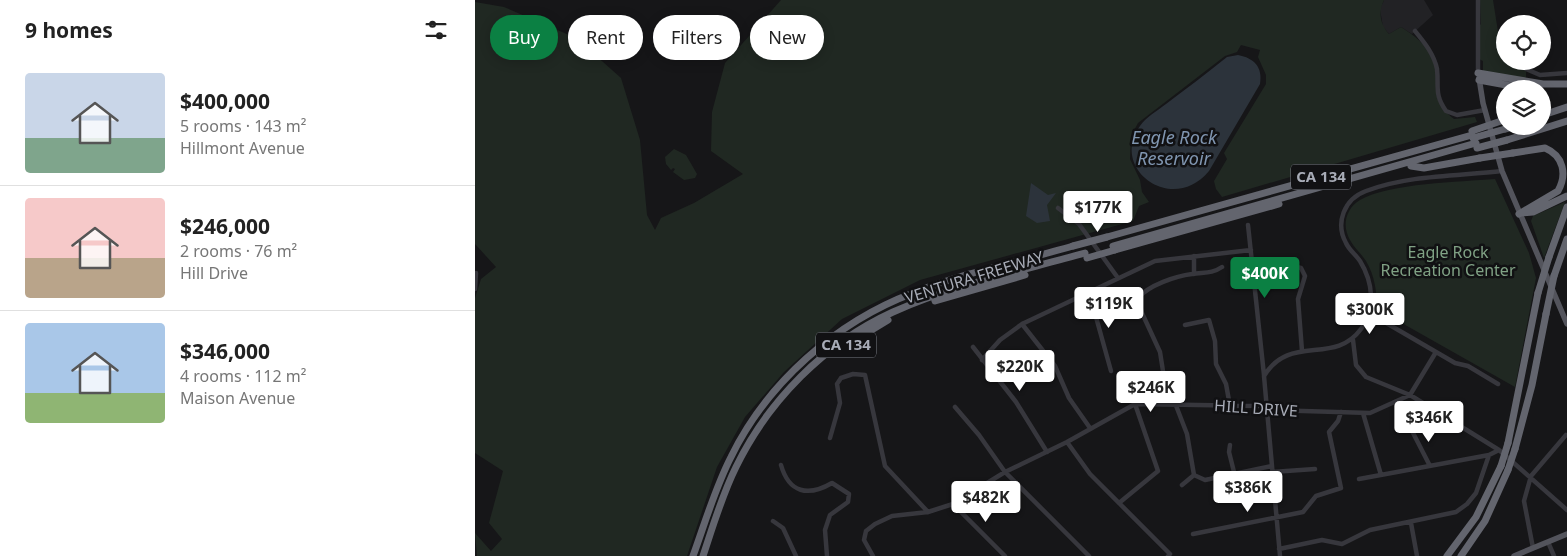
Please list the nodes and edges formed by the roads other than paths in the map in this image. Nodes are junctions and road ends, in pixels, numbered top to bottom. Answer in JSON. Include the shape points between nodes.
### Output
{"nodes":[{"id":1,"x":1478,"y":0,"type":"edge"},
{"id":2,"x":1415,"y":31,"type":"dead end"},
{"id":3,"x":1528,"y":70,"type":"edge"},
{"id":4,"x":1567,"y":73,"type":"edge"},
{"id":5,"x":1479,"y":76,"type":"junction"},
{"id":6,"x":1496,"y":81,"type":"edge"},
{"id":7,"x":1567,"y":84,"type":"edge"},
{"id":8,"x":1567,"y":107,"type":"edge"},
{"id":9,"x":1485,"y":110,"type":"junction"},
{"id":10,"x":1551,"y":112,"type":"edge"},
{"id":11,"x":1567,"y":112,"type":"edge"},
{"id":12,"x":1551,"y":117,"type":"edge"},
{"id":13,"x":1567,"y":119,"type":"edge"},
{"id":14,"x":1551,"y":121,"type":"edge"},
{"id":15,"x":1551,"y":122,"type":"edge"},
{"id":16,"x":1496,"y":131,"type":"edge"},
{"id":17,"x":1496,"y":131,"type":"edge"},
{"id":18,"x":1474,"y":139,"type":"junction"},
{"id":19,"x":1411,"y":166,"type":"junction"},
{"id":20,"x":1502,"y":171,"type":"junction"},
{"id":21,"x":1567,"y":196,"type":"edge"},
{"id":22,"x":1058,"y":208,"type":"dead end"},
{"id":23,"x":1567,"y":208,"type":"edge"},
{"id":24,"x":1519,"y":214,"type":"junction"},
{"id":25,"x":1170,"y":221,"type":"junction"},
{"id":26,"x":1248,"y":225,"type":"dead end"},
{"id":27,"x":1183,"y":228,"type":"junction"},
{"id":28,"x":1144,"y":234,"type":"junction"},
{"id":29,"x":1567,"y":239,"type":"edge"},
{"id":30,"x":1111,"y":243,"type":"junction"},
{"id":31,"x":1251,"y":250,"type":"junction"},
{"id":32,"x":1086,"y":255,"type":"junction"},
{"id":33,"x":1194,"y":256,"type":"junction"},
{"id":34,"x":1289,"y":265,"type":"dead end"},
{"id":35,"x":1222,"y":268,"type":"dead end"},
{"id":36,"x":476,"y":273,"type":"edge"},
{"id":37,"x":1194,"y":274,"type":"junction"},
{"id":38,"x":1118,"y":278,"type":"junction"},
{"id":39,"x":475,"y":289,"type":"edge"},
{"id":40,"x":1089,"y":292,"type":"junction"},
{"id":41,"x":1369,"y":313,"type":"junction"},
{"id":42,"x":1021,"y":324,"type":"junction"},
{"id":43,"x":1567,"y":324,"type":"edge"},
{"id":44,"x":1185,"y":325,"type":"dead end"},
{"id":45,"x":1353,"y":340,"type":"junction"},
{"id":46,"x":973,"y":347,"type":"dead end"},
{"id":47,"x":1303,"y":351,"type":"junction"},
{"id":48,"x":1436,"y":352,"type":"junction"},
{"id":49,"x":982,"y":360,"type":"junction"},
{"id":50,"x":1111,"y":371,"type":"dead end"},
{"id":51,"x":1264,"y":376,"type":"junction"},
{"id":52,"x":1498,"y":384,"type":"dead end"},
{"id":53,"x":1410,"y":395,"type":"junction"},
{"id":54,"x":1168,"y":403,"type":"junction"},
{"id":55,"x":1175,"y":403,"type":"junction"},
{"id":56,"x":1135,"y":404,"type":"junction"},
{"id":57,"x":1230,"y":406,"type":"junction"},
{"id":58,"x":955,"y":407,"type":"dead end"},
{"id":59,"x":1265,"y":408,"type":"junction"},
{"id":60,"x":1341,"y":412,"type":"junction"},
{"id":61,"x":1363,"y":413,"type":"junction"},
{"id":62,"x":1090,"y":428,"type":"junction"},
{"id":63,"x":1411,"y":429,"type":"dead end"},
{"id":64,"x":1566,"y":435,"type":"edge"},
{"id":65,"x":830,"y":438,"type":"dead end"},
{"id":66,"x":1067,"y":442,"type":"junction"},
{"id":67,"x":1230,"y":445,"type":"dead end"},
{"id":68,"x":1499,"y":450,"type":"junction"},
{"id":69,"x":1047,"y":452,"type":"junction"},
{"id":70,"x":1489,"y":455,"type":"junction"},
{"id":71,"x":781,"y":465,"type":"dead end"},
{"id":72,"x":1430,"y":466,"type":"junction"},
{"id":73,"x":1272,"y":469,"type":"junction"},
{"id":74,"x":1315,"y":469,"type":"dead end"},
{"id":75,"x":1005,"y":472,"type":"junction"},
{"id":76,"x":1194,"y":475,"type":"junction"},
{"id":77,"x":1381,"y":475,"type":"junction"},
{"id":78,"x":1235,"y":476,"type":"junction"},
{"id":79,"x":1531,"y":476,"type":"junction"},
{"id":80,"x":1359,"y":478,"type":"dead end"},
{"id":81,"x":1182,"y":484,"type":"dead end"},
{"id":82,"x":1119,"y":503,"type":"junction"},
{"id":83,"x":953,"y":504,"type":"junction"},
{"id":84,"x":1567,"y":510,"type":"edge"},
{"id":85,"x":928,"y":512,"type":"junction"},
{"id":86,"x":1277,"y":517,"type":"junction"},
{"id":87,"x":773,"y":521,"type":"dead end"},
{"id":88,"x":1411,"y":523,"type":"junction"},
{"id":89,"x":1193,"y":534,"type":"dead end"},
{"id":90,"x":1567,"y":534,"type":"edge"},
{"id":91,"x":1548,"y":542,"type":"junction"},
{"id":92,"x":1533,"y":548,"type":"junction"},
{"id":93,"x":1279,"y":549,"type":"junction"},
{"id":94,"x":1169,"y":555,"type":"edge"},
{"id":95,"x":693,"y":556,"type":"edge"},
{"id":96,"x":703,"y":556,"type":"edge"},
{"id":97,"x":707,"y":556,"type":"edge"},
{"id":98,"x":796,"y":556,"type":"edge"},
{"id":99,"x":827,"y":556,"type":"edge"},
{"id":100,"x":873,"y":556,"type":"edge"},
{"id":101,"x":1005,"y":556,"type":"edge"},
{"id":102,"x":1089,"y":556,"type":"edge"},
{"id":103,"x":1280,"y":556,"type":"edge"},
{"id":104,"x":1417,"y":556,"type":"edge"},
{"id":105,"x":1447,"y":556,"type":"edge"},
{"id":106,"x":1461,"y":556,"type":"edge"},
{"id":107,"x":1514,"y":556,"type":"edge"},
{"id":108,"x":1554,"y":556,"type":"edge"}],
"edges":[{"from":1,"to":5,"type":"street"},
{"from":2,"to":9,"type":"street","via":[[1427,45],[1435,64],[1436,90],[1445,111],[1457,115]]},
{"from":3,"to":4,"type":"street","via":[[1540,75]]},
{"from":5,"to":6,"type":"highway"},
{"from":5,"to":7,"type":"highway"},
{"from":5,"to":9,"type":"main road"},
{"from":8,"to":10,"type":"highway"},
{"from":9,"to":20,"type":"main road"},
{"from":11,"to":12,"type":"highway"},
{"from":13,"to":14,"type":"highway","name":"VENTURA FREEWAY","number":"CA 134"},
{"from":13,"to":15,"type":"highway"},
{"from":16,"to":18,"type":"highway","bridge":true},
{"from":17,"to":18,"type":"highway","name":"VENTURA FREEWAY","number":"CA 134","bridge":true},
{"from":18,"to":19,"type":"highway","name":"VENTURA FREEWAY","number":"CA 134"},
{"from":18,"to":25,"type":"highway"},
{"from":18,"to":25,"type":"highway","name":"VENTURA FREEWAY","number":"CA 134","via":[[1425,148]]},
{"from":18,"to":27,"type":"highway"},
{"from":19,"to":24,"type":"highway","bridge":true,"via":[[1425,168],[1545,148],[1561,160],[1565,172],[1563,185],[1553,197]]},
{"from":19,"to":27,"type":"highway","name":"VENTURA FREEWAY","number":"CA 134"},
{"from":20,"to":24,"type":"main road"},
{"from":20,"to":41,"type":"street","via":[[1401,182],[1367,190],[1350,201],[1342,216],[1341,232],[1367,277],[1371,294]]},
{"from":21,"to":24,"type":"highway","via":[[1533,212]]},
{"from":22,"to":38,"type":"street","via":[[1079,224]]},
{"from":23,"to":105,"type":"highway","bridge":true,"via":[[1538,293],[1501,466],[1476,518]]},
{"from":24,"to":43,"type":"main road"},
{"from":25,"to":28,"type":"highway","name":"VENTURA FREEWAY","number":"CA 134"},
{"from":26,"to":31,"type":"street"},
{"from":27,"to":28,"type":"highway","name":"VENTURA FREEWAY","number":"CA 134"},
{"from":28,"to":30,"type":"highway","name":"VENTURA FREEWAY","number":"CA 134"},
{"from":28,"to":30,"type":"highway","name":"VENTURA FREEWAY","number":"CA 134"},
{"from":29,"to":106,"type":"highway","bridge":true,"via":[[1508,470],[1485,521]]},
{"from":30,"to":32,"type":"highway","name":"VENTURA FREEWAY","number":"CA 134","bridge":true},
{"from":30,"to":95,"type":"highway","name":"VENTURA FREEWAY","number":"CA 134","bridge":true,"via":[[1074,248],[913,293],[848,326],[813,352],[781,384],[731,455]]},
{"from":31,"to":33,"type":"street"},
{"from":31,"to":51,"type":"street"},
{"from":32,"to":96,"type":"highway","via":[[911,304],[870,324],[827,354],[788,391],[749,444],[730,480]]},
{"from":32,"to":97,"type":"highway","name":"VENTURA FREEWAY","number":"CA 134","via":[[919,306],[889,319],[840,350],[806,377],[769,420],[732,486]]},
{"from":33,"to":37,"type":"street"},
{"from":33,"to":38,"type":"street","via":[[1155,260]]},
{"from":34,"to":47,"type":"street","via":[[1301,268],[1305,276],[1298,299]]},
{"from":35,"to":37,"type":"street","via":[[1212,273]]},
{"from":36,"to":39,"type":"street"},
{"from":37,"to":54,"type":"street","via":[[1179,276],[1138,298],[1160,352]]},
{"from":38,"to":40,"type":"street"},
{"from":40,"to":42,"type":"street"},
{"from":40,"to":50,"type":"street"},
{"from":41,"to":45,"type":"street"},
{"from":41,"to":48,"type":"street"},
{"from":42,"to":49,"type":"street","via":[[999,340]]},
{"from":42,"to":62,"type":"street","via":[[1055,366],[1069,398]]},
{"from":44,"to":57,"type":"street","via":[[1209,320],[1215,341],[1216,364],[1226,384]]},
{"from":45,"to":47,"type":"street","via":[[1330,348]]},
{"from":45,"to":53,"type":"street","via":[[1356,365],[1362,374]]},
{"from":46,"to":49,"type":"street"},
{"from":47,"to":51,"type":"street","via":[[1282,356]]},
{"from":48,"to":52,"type":"street"},
{"from":48,"to":53,"type":"street"},
{"from":49,"to":69,"type":"street","via":[[1016,402]]},
{"from":51,"to":59,"type":"street"},
{"from":53,"to":61,"type":"street","name":"HILL DRIVE","via":[[1371,413]]},
{"from":53,"to":68,"type":"street"},
{"from":54,"to":55,"type":"street","name":"HILL DRIVE"},
{"from":54,"to":56,"type":"street","name":"HILL DRIVE"},
{"from":55,"to":57,"type":"street","name":"HILL DRIVE"},
{"from":55,"to":76,"type":"street","via":[[1187,434]]},
{"from":56,"to":62,"type":"street","name":"HILL DRIVE"},
{"from":56,"to":82,"type":"street","via":[[1158,471]]},
{"from":57,"to":59,"type":"street","name":"HILL DRIVE"},
{"from":58,"to":75,"type":"street"},
{"from":59,"to":60,"type":"street","name":"HILL DRIVE"},
{"from":59,"to":73,"type":"street"},
{"from":60,"to":61,"type":"street","name":"HILL DRIVE"},
{"from":60,"to":86,"type":"street","via":[[1329,432],[1341,488],[1316,496],[1303,512]]},
{"from":61,"to":77,"type":"street"},
{"from":62,"to":66,"type":"street","name":"HILL DRIVE"},
{"from":63,"to":72,"type":"street"},
{"from":64,"to":79,"type":"street"},
{"from":65,"to":85,"type":"street","via":[[840,403],[837,384],[841,378],[865,374],[885,466]]},
{"from":66,"to":69,"type":"street","name":"HILL DRIVE"},
{"from":66,"to":82,"type":"street","via":[[1090,474]]},
{"from":67,"to":78,"type":"street"},
{"from":68,"to":70,"type":"street"},
{"from":68,"to":79,"type":"street"},
{"from":69,"to":75,"type":"street","name":"HILL DRIVE"},
{"from":70,"to":72,"type":"street"},
{"from":70,"to":88,"type":"street","via":[[1477,493],[1467,504],[1456,512]]},
{"from":71,"to":99,"type":"street","via":[[784,477],[800,490],[818,491],[832,483],[849,494],[848,502],[830,515],[825,530]]},
{"from":72,"to":77,"type":"street"},
{"from":73,"to":74,"type":"street"},
{"from":73,"to":78,"type":"street"},
{"from":73,"to":86,"type":"street"},
{"from":75,"to":83,"type":"street","name":"HILL DRIVE"},
{"from":75,"to":102,"type":"street"},
{"from":76,"to":78,"type":"street","via":[[1205,480]]},
{"from":76,"to":81,"type":"street"},
{"from":77,"to":80,"type":"street"},
{"from":79,"to":84,"type":"street"},
{"from":79,"to":92,"type":"street","via":[[1524,500]]},
{"from":82,"to":94,"type":"street"},
{"from":83,"to":85,"type":"street","name":"HILL DRIVE"},
{"from":83,"to":101,"type":"street"},
{"from":85,"to":100,"type":"street","name":"HILL DRIVE","via":[[891,516],[866,531],[864,540]]},
{"from":86,"to":89,"type":"street"},
{"from":86,"to":93,"type":"street"},
{"from":87,"to":98,"type":"street","via":[[783,528]]},
{"from":88,"to":93,"type":"street","via":[[1371,530],[1341,544],[1322,540]]},
{"from":88,"to":104,"type":"street"},
{"from":90,"to":91,"type":"main road"},
{"from":91,"to":92,"type":"main road"},
{"from":91,"to":108,"type":"street"},
{"from":92,"to":107,"type":"main road"},
{"from":93,"to":103,"type":"street"}]}
